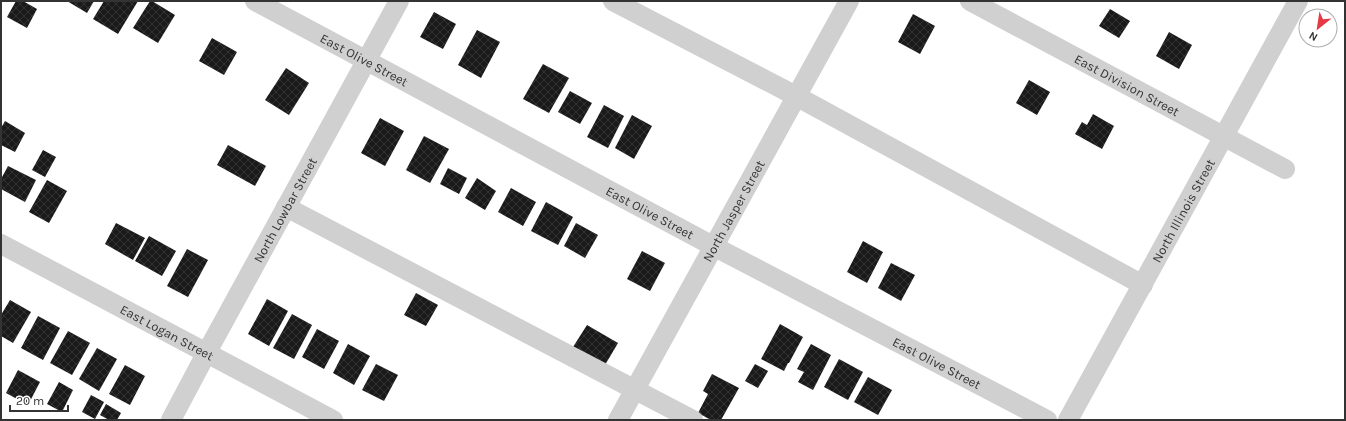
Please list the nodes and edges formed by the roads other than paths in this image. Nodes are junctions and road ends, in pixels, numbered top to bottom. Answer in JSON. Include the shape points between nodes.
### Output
{"nodes":[{"id":1,"x":255,"y":1,"type":"edge"},
{"id":2,"x":399,"y":1,"type":"edge"},
{"id":3,"x":613,"y":1,"type":"edge"},
{"id":4,"x":849,"y":1,"type":"edge"},
{"id":5,"x":970,"y":1,"type":"edge"},
{"id":6,"x":1298,"y":1,"type":"edge"},
{"id":7,"x":366,"y":60,"type":"junction"},
{"id":8,"x":796,"y":96,"type":"junction"},
{"id":9,"x":1224,"y":136,"type":"junction"},
{"id":10,"x":1285,"y":169,"type":"dead end"},
{"id":11,"x":286,"y":207,"type":"junction"},
{"id":12,"x":1,"y":244,"type":"edge"},
{"id":13,"x":713,"y":246,"type":"junction"},
{"id":14,"x":1143,"y":285,"type":"junction"},
{"id":15,"x":207,"y":352,"type":"junction"},
{"id":16,"x":635,"y":389,"type":"junction"},
{"id":17,"x":171,"y":420,"type":"edge"},
{"id":18,"x":333,"y":420,"type":"edge"},
{"id":19,"x":618,"y":420,"type":"edge"},
{"id":20,"x":693,"y":420,"type":"edge"},
{"id":21,"x":1047,"y":420,"type":"edge"},
{"id":22,"x":1068,"y":420,"type":"edge"}],
"edges":[{"from":1,"to":7,"type":"street","name":"East Olive Street"},
{"from":2,"to":7,"type":"street","name":"North Lowbar Street"},
{"from":3,"to":8,"type":"street"},
{"from":4,"to":8,"type":"street","name":"North Jasper Street"},
{"from":5,"to":9,"type":"street","name":"East Division Street"},
{"from":6,"to":9,"type":"street","name":"North Illinois Street"},
{"from":7,"to":11,"type":"street","name":"North Lowbar Street"},
{"from":7,"to":13,"type":"street","name":"East Olive Street"},
{"from":8,"to":13,"type":"street","name":"North Jasper Street"},
{"from":8,"to":14,"type":"street"},
{"from":9,"to":10,"type":"street","name":"East Division Street"},
{"from":9,"to":14,"type":"street","name":"North Illinois Street"},
{"from":11,"to":15,"type":"street","name":"North Lowbar Street"},
{"from":11,"to":16,"type":"street"},
{"from":12,"to":15,"type":"street","name":"East Logan Street"},
{"from":13,"to":16,"type":"street","name":"North Jasper Street"},
{"from":13,"to":21,"type":"street","name":"East Olive Street"},
{"from":14,"to":22,"type":"street","name":"North Illinois Street"},
{"from":15,"to":17,"type":"street","name":"North Lowbar Street"},
{"from":15,"to":18,"type":"street","name":"East Logan Street"},
{"from":16,"to":19,"type":"street","name":"North Jasper Street"},
{"from":16,"to":20,"type":"street"}]}
